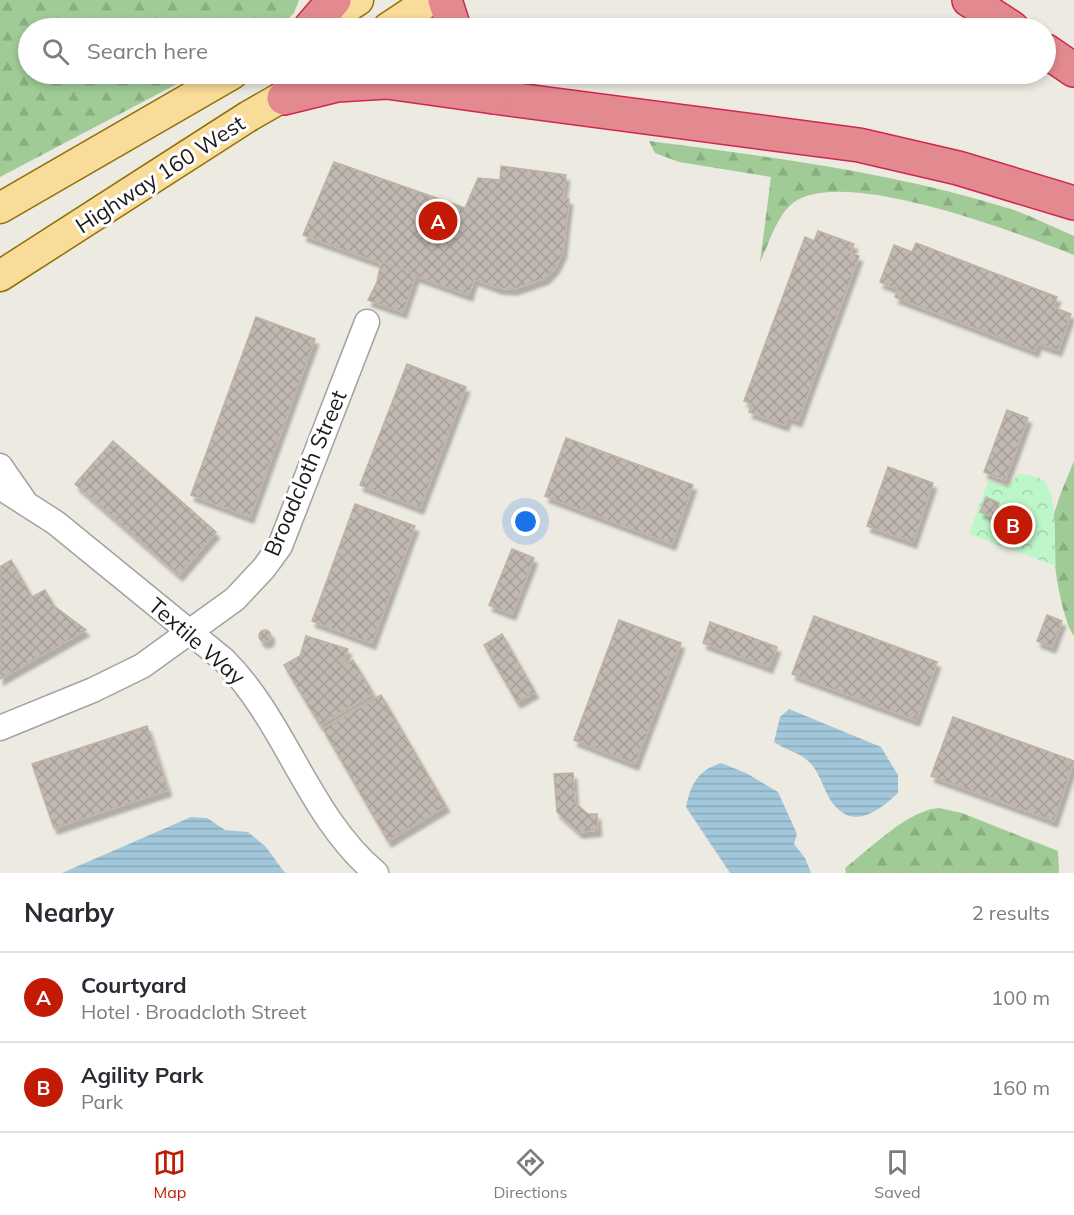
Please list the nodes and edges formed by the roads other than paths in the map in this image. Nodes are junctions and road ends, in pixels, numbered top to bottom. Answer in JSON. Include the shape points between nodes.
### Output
{"nodes":[{"id":1,"x":334,"y":0,"type":"edge"},
{"id":2,"x":358,"y":0,"type":"edge"},
{"id":3,"x":430,"y":0,"type":"edge"},
{"id":4,"x":445,"y":0,"type":"edge"},
{"id":5,"x":969,"y":0,"type":"edge"},
{"id":6,"x":320,"y":18,"type":"edge"},
{"id":7,"x":328,"y":18,"type":"edge"},
{"id":8,"x":403,"y":18,"type":"edge"},
{"id":9,"x":451,"y":18,"type":"edge"},
{"id":10,"x":997,"y":18,"type":"edge"},
{"id":11,"x":1056,"y":58,"type":"edge"},
{"id":12,"x":1074,"y":70,"type":"edge"},
{"id":13,"x":215,"y":84,"type":"edge"},
{"id":14,"x":306,"y":84,"type":"edge"},
{"id":15,"x":354,"y":84,"type":"edge"},
{"id":16,"x":452,"y":84,"type":"edge"},
{"id":17,"x":485,"y":85,"type":"edge"},
{"id":18,"x":284,"y":98,"type":"junction"},
{"id":19,"x":1074,"y":203,"type":"edge"},
{"id":20,"x":0,"y":208,"type":"edge"},
{"id":21,"x":0,"y":276,"type":"edge"},
{"id":22,"x":367,"y":322,"type":"dead end"},
{"id":23,"x":0,"y":466,"type":"edge"},
{"id":24,"x":0,"y":487,"type":"edge"},
{"id":25,"x":24,"y":501,"type":"junction"},
{"id":26,"x":188,"y":631,"type":"junction"},
{"id":27,"x":0,"y":728,"type":"edge"},
{"id":28,"x":376,"y":873,"type":"edge"}],
"edges":[{"from":1,"to":6,"type":"highway"},
{"from":2,"to":7,"type":"main road"},
{"from":3,"to":8,"type":"main road"},
{"from":4,"to":9,"type":"highway"},
{"from":5,"to":10,"type":"highway"},
{"from":11,"to":12,"type":"highway"},
{"from":13,"to":20,"type":"main road","name":"Highway 160 West"},
{"from":14,"to":18,"type":"main road","name":"Highway 160 West"},
{"from":15,"to":18,"type":"highway"},
{"from":16,"to":17,"type":"highway"},
{"from":17,"to":19,"type":"highway","via":[[859,145],[958,168]]},
{"from":18,"to":21,"type":"main road","name":"Highway 160 West","via":[[249,116]]},
{"from":22,"to":26,"type":"street","name":"Broadcloth Street","via":[[280,546],[235,599]]},
{"from":23,"to":25,"type":"street","name":"Textile Way"},
{"from":24,"to":25,"type":"street","name":"Textile Way"},
{"from":25,"to":26,"type":"street","name":"Textile Way"},
{"from":26,"to":27,"type":"street","name":"Broadcloth Street","via":[[142,666]]},
{"from":26,"to":28,"type":"street","name":"Textile Way","via":[[246,682],[332,823]]}]}
